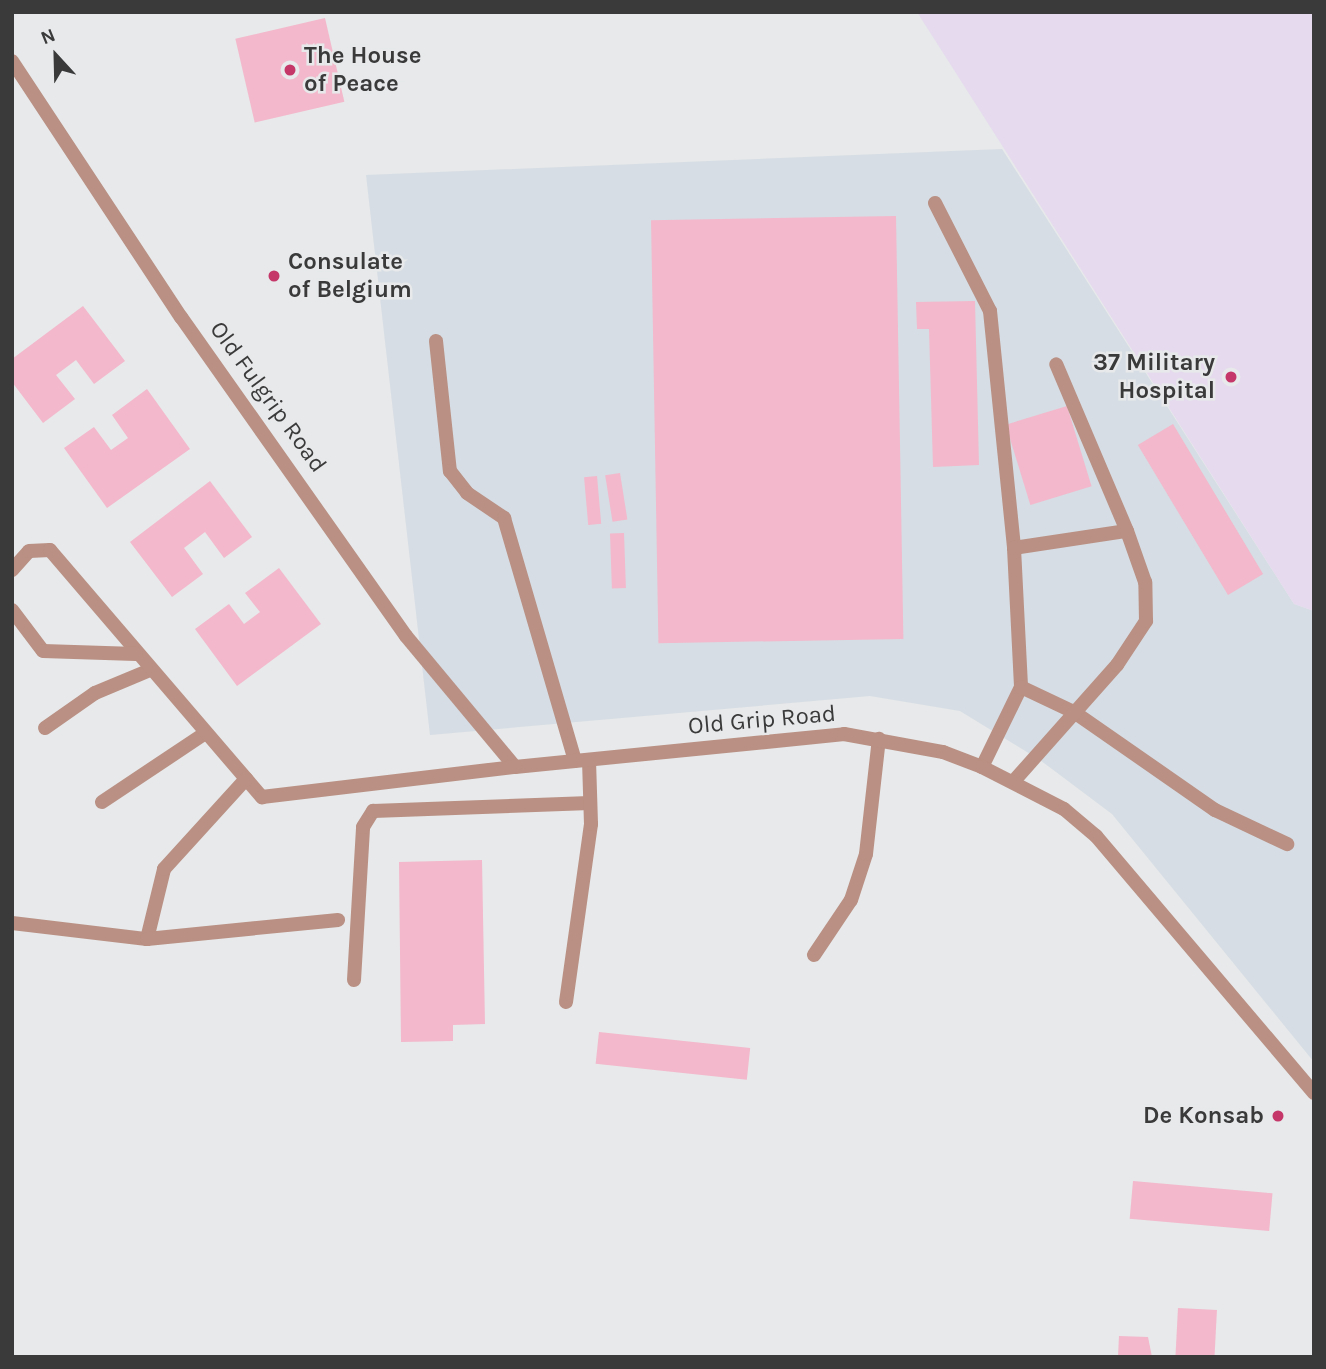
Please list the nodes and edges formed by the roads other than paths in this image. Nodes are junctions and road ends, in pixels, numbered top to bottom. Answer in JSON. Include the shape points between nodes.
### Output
{"nodes":[{"id":1,"x":12,"y":61,"type":"edge"},
{"id":2,"x":935,"y":203,"type":"dead end"},
{"id":3,"x":436,"y":341,"type":"dead end"},
{"id":4,"x":1056,"y":363,"type":"dead end"},
{"id":5,"x":1127,"y":531,"type":"junction"},
{"id":6,"x":1014,"y":548,"type":"junction"},
{"id":7,"x":12,"y":570,"type":"edge"},
{"id":8,"x":12,"y":610,"type":"edge"},
{"id":9,"x":136,"y":654,"type":"junction"},
{"id":10,"x":150,"y":670,"type":"junction"},
{"id":11,"x":1021,"y":687,"type":"junction"},
{"id":12,"x":1074,"y":712,"type":"junction"},
{"id":13,"x":45,"y":728,"type":"dead end"},
{"id":14,"x":204,"y":734,"type":"junction"},
{"id":15,"x":880,"y":739,"type":"junction"},
{"id":16,"x":582,"y":761,"type":"junction"},
{"id":17,"x":515,"y":767,"type":"junction"},
{"id":18,"x":982,"y":767,"type":"junction"},
{"id":19,"x":246,"y":779,"type":"junction"},
{"id":20,"x":1013,"y":782,"type":"junction"},
{"id":21,"x":102,"y":802,"type":"dead end"},
{"id":22,"x":590,"y":803,"type":"junction"},
{"id":23,"x":1287,"y":844,"type":"dead end"},
{"id":24,"x":338,"y":920,"type":"dead end"},
{"id":25,"x":12,"y":923,"type":"edge"},
{"id":26,"x":147,"y":939,"type":"junction"},
{"id":27,"x":814,"y":955,"type":"dead end"},
{"id":28,"x":354,"y":980,"type":"dead end"},
{"id":29,"x":566,"y":1002,"type":"dead end"},
{"id":30,"x":1314,"y":1093,"type":"edge"}],
"edges":[{"from":1,"to":17,"type":"street","name":"Old Fulgrip Road","via":[[181,317],[406,636]]},
{"from":2,"to":6,"type":"street","via":[[990,311]]},
{"from":3,"to":16,"type":"street","via":[[450,471],[467,493],[504,518]]},
{"from":4,"to":5,"type":"street"},
{"from":5,"to":6,"type":"street"},
{"from":5,"to":12,"type":"street","via":[[1145,582],[1146,621]]},
{"from":6,"to":11,"type":"street"},
{"from":7,"to":9,"type":"street","via":[[29,551],[50,550]]},
{"from":8,"to":9,"type":"street","via":[[43,651]]},
{"from":9,"to":10,"type":"street"},
{"from":10,"to":13,"type":"street","via":[[95,693]]},
{"from":10,"to":14,"type":"street"},
{"from":11,"to":12,"type":"street"},
{"from":11,"to":18,"type":"street"},
{"from":12,"to":20,"type":"street"},
{"from":12,"to":23,"type":"street","via":[[1169,782]]},
{"from":14,"to":19,"type":"street"},
{"from":14,"to":21,"type":"street"},
{"from":15,"to":16,"type":"street","name":"Old Grip Road","via":[[844,734]]},
{"from":15,"to":18,"type":"street","name":"Old Grip Road"},
{"from":15,"to":27,"type":"street","via":[[866,854],[850,900]]},
{"from":16,"to":17,"type":"street","name":"Old Grip Road"},
{"from":16,"to":22,"type":"street"},
{"from":17,"to":19,"type":"street","name":"Old Grip Road","via":[[262,797]]},
{"from":18,"to":20,"type":"street","name":"Old Grip Road"},
{"from":19,"to":26,"type":"street","via":[[164,869]]},
{"from":20,"to":30,"type":"street","name":"Old Grip Road","via":[[1064,809],[1096,836]]},
{"from":22,"to":28,"type":"street","via":[[373,811],[363,827]]},
{"from":22,"to":29,"type":"street"},
{"from":24,"to":26,"type":"street"},
{"from":25,"to":26,"type":"street"}]}
